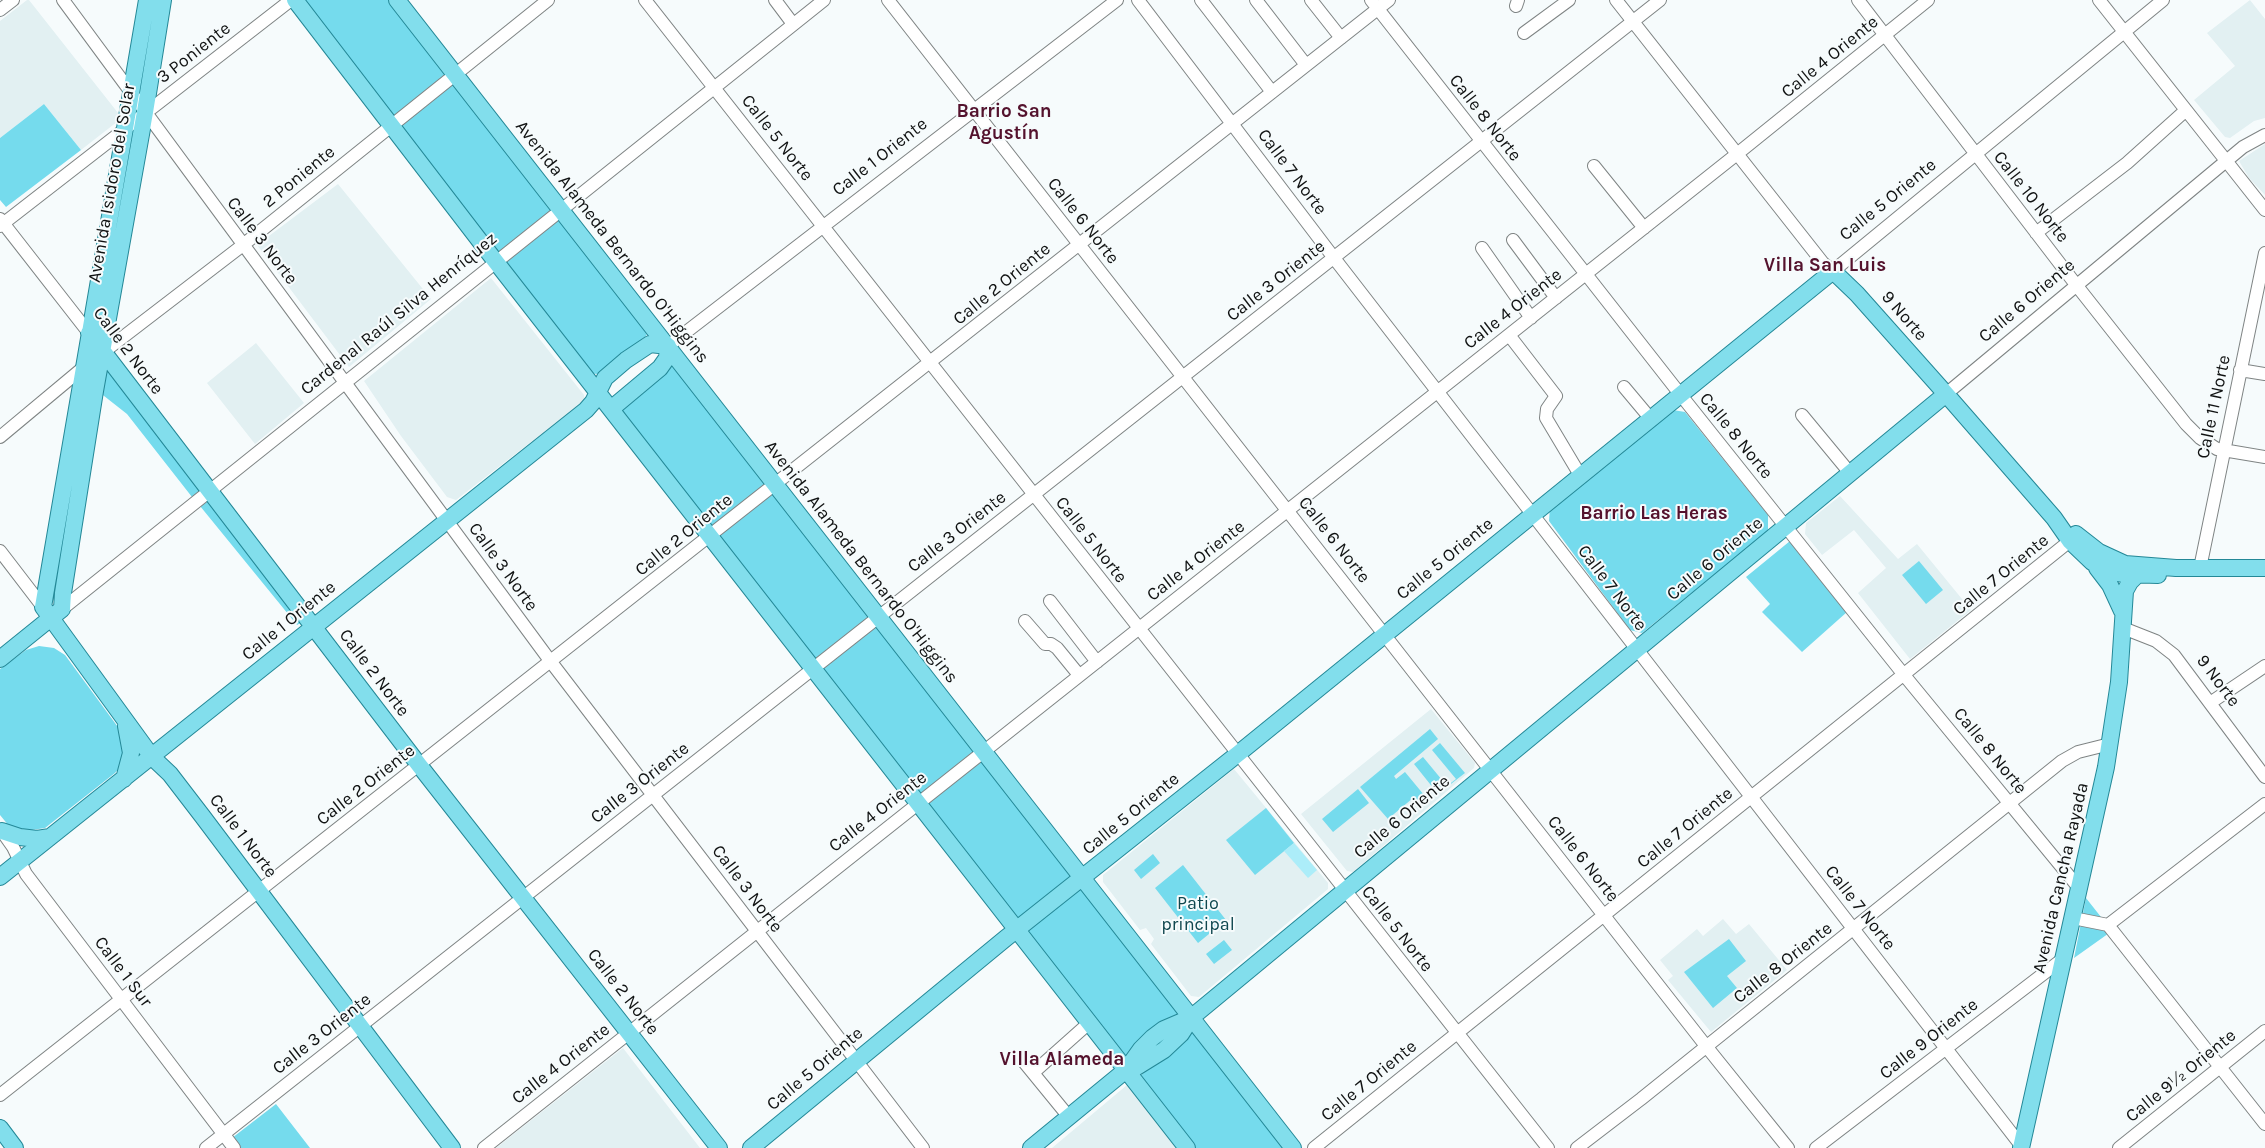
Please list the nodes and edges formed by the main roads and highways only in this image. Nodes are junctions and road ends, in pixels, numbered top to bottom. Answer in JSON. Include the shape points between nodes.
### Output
{"nodes":[{"id":1,"x":147,"y":0,"type":"edge"},
{"id":2,"x":163,"y":0,"type":"edge"},
{"id":3,"x":295,"y":0,"type":"edge"},
{"id":4,"x":397,"y":0,"type":"edge"},
{"id":5,"x":1833,"y":272,"type":"joint"},
{"id":6,"x":89,"y":333,"type":"junction"},
{"id":7,"x":668,"y":346,"type":"junction"},
{"id":8,"x":103,"y":352,"type":"junction"},
{"id":9,"x":597,"y":392,"type":"junction"},
{"id":10,"x":1946,"y":394,"type":"junction"},
{"id":11,"x":611,"y":409,"type":"junction"},
{"id":12,"x":2096,"y":557,"type":"junction"},
{"id":13,"x":2265,"y":568,"type":"edge"},
{"id":14,"x":2156,"y":571,"type":"junction"},
{"id":15,"x":2114,"y":573,"type":"junction"},
{"id":16,"x":2135,"y":575,"type":"junction"},
{"id":17,"x":52,"y":612,"type":"junction"},
{"id":18,"x":2124,"y":614,"type":"junction"},
{"id":19,"x":314,"y":627,"type":"junction"},
{"id":20,"x":24,"y":640,"type":"junction"},
{"id":21,"x":68,"y":643,"type":"junction"},
{"id":22,"x":0,"y":659,"type":"edge"},
{"id":23,"x":124,"y":719,"type":"junction"},
{"id":24,"x":152,"y":757,"type":"junction"},
{"id":25,"x":124,"y":779,"type":"junction"},
{"id":26,"x":1,"y":830,"type":"edge"},
{"id":27,"x":50,"y":837,"type":"junction"},
{"id":28,"x":0,"y":877,"type":"edge"},
{"id":29,"x":1082,"y":878,"type":"junction"},
{"id":30,"x":1016,"y":930,"type":"junction"},
{"id":31,"x":1192,"y":1017,"type":"junction"},
{"id":32,"x":1126,"y":1070,"type":"junction"},
{"id":33,"x":0,"y":1128,"type":"edge"},
{"id":34,"x":2022,"y":1147,"type":"edge"},
{"id":35,"x":15,"y":1148,"type":"edge"},
{"id":36,"x":452,"y":1148,"type":"edge"},
{"id":37,"x":719,"y":1148,"type":"edge"},
{"id":38,"x":751,"y":1148,"type":"edge"},
{"id":39,"x":1031,"y":1148,"type":"edge"},
{"id":40,"x":1187,"y":1148,"type":"edge"},
{"id":41,"x":1293,"y":1148,"type":"edge"}],
"edges":[{"from":1,"to":6,"type":"main road","name":"Avenida Isidoro del Solar"},
{"from":2,"to":8,"type":"main road","name":"Avenida Isidoro del Solar"},
{"from":3,"to":9,"type":"main road"},
{"from":4,"to":7,"type":"main road","name":"Avenida Alameda Bernardo O'Higgins"},
{"from":5,"to":10,"type":"main road","name":"9 Norte","via":[[1858,294]]},
{"from":5,"to":29,"type":"main road","name":"Calle 5 Oriente"},
{"from":6,"to":8,"type":"main road","name":"Calle 2 Norte"},
{"from":6,"to":17,"type":"main road","name":"Avenida Isidoro del Solar"},
{"from":7,"to":9,"type":"main road","name":"Calle 1 Oriente","via":[[655,344],[643,348],[605,378]]},
{"from":7,"to":11,"type":"main road","via":[[667,358],[660,368]]},
{"from":7,"to":29,"type":"main road","name":"Avenida Alameda Bernardo O'Higgins"},
{"from":8,"to":17,"type":"main road","name":"Avenida Isidoro del Solar","via":[[63,593]]},
{"from":8,"to":19,"type":"main road","name":"Calle 2 Norte"},
{"from":9,"to":11,"type":"main road"},
{"from":9,"to":19,"type":"main road","name":"Calle 1 Oriente","via":[[586,410]]},
{"from":10,"to":12,"type":"main road","name":"9 Norte","via":[[2054,518]]},
{"from":10,"to":31,"type":"main road","name":"Calle 6 Oriente"},
{"from":11,"to":30,"type":"main road"},
{"from":12,"to":14,"type":"main road"},
{"from":12,"to":15,"type":"main road","via":[[2100,568]]},
{"from":12,"to":18,"type":"main road"},
{"from":13,"to":14,"type":"main road"},
{"from":14,"to":16,"type":"main road","via":[[2148,567]]},
{"from":14,"to":18,"type":"main road","name":"Avenida Cancha Rayada","via":[[2133,594]]},
{"from":15,"to":16,"type":"main road"},
{"from":15,"to":18,"type":"main road"},
{"from":16,"to":18,"type":"main road","name":"Avenida Cancha Rayada","via":[[2125,591]]},
{"from":17,"to":20,"type":"main road","name":"Cardenal Raúl Silva Henríquez"},
{"from":17,"to":21,"type":"main road","name":"Calle 1 Norte"},
{"from":18,"to":34,"type":"main road","name":"Avenida Cancha Rayada","via":[[2110,744]]},
{"from":19,"to":24,"type":"main road","name":"Calle 1 Oriente"},
{"from":19,"to":37,"type":"main road","name":"Calle 2 Norte"},
{"from":20,"to":21,"type":"main road","via":[[46,636]]},
{"from":20,"to":22,"type":"main road","name":"Cardenal Raúl Silva Henríquez"},
{"from":21,"to":23,"type":"main road","name":"Calle 1 Norte"},
{"from":23,"to":24,"type":"main road","name":"Calle 1 Norte"},
{"from":23,"to":25,"type":"main road","via":[[131,753]]},
{"from":24,"to":25,"type":"main road","name":"Calle 1 Oriente"},
{"from":24,"to":36,"type":"main road","name":"Calle 1 Norte","via":[[170,774]]},
{"from":25,"to":27,"type":"main road","name":"Calle 1 Oriente"},
{"from":26,"to":27,"type":"main road","via":[[28,838]]},
{"from":27,"to":28,"type":"main road","name":"Calle 1 Oriente"},
{"from":29,"to":30,"type":"main road","name":"Calle 5 Oriente"},
{"from":29,"to":31,"type":"main road","name":"Avenida Alameda Bernardo O'Higgins"},
{"from":30,"to":32,"type":"main road"},
{"from":30,"to":38,"type":"main road","name":"Calle 5 Oriente"},
{"from":31,"to":32,"type":"main road","name":"Calle 6 Oriente","via":[[1152,1038]]},
{"from":31,"to":41,"type":"main road","name":"Avenida Alameda Bernardo O'Higgins"},
{"from":32,"to":39,"type":"main road","name":"Calle 6 Oriente"},
{"from":32,"to":40,"type":"main road"},
{"from":33,"to":35,"type":"main road"}]}
